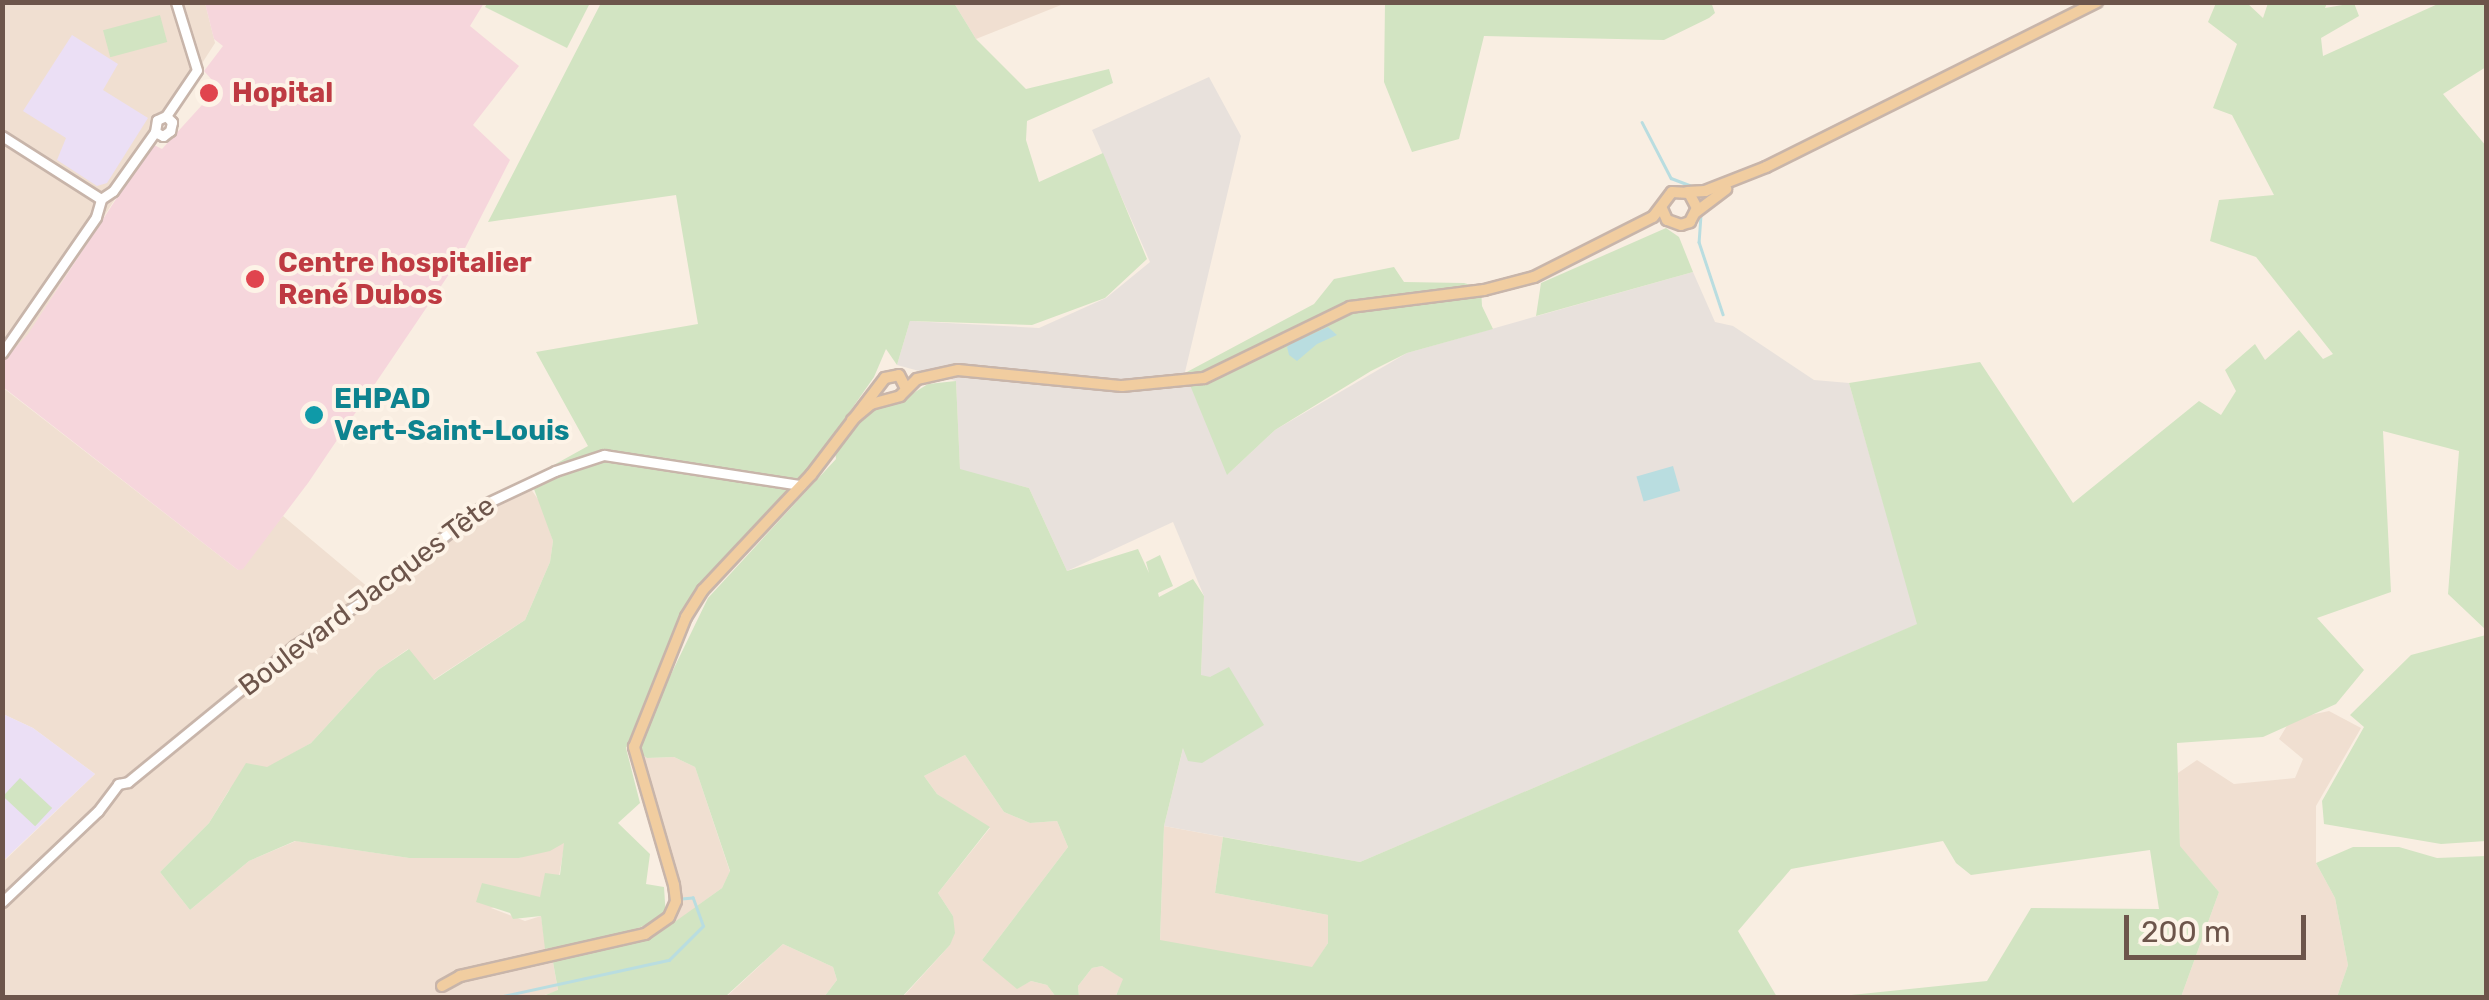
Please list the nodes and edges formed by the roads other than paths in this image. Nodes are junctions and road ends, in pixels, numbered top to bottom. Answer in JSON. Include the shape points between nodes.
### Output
{"nodes":[{"id":1,"x":176,"y":2,"type":"edge"},
{"id":2,"x":2096,"y":2,"type":"edge"},
{"id":3,"x":2,"y":136,"type":"edge"},
{"id":4,"x":1766,"y":166,"type":"junction"},
{"id":5,"x":1686,"y":192,"type":"junction"},
{"id":6,"x":101,"y":199,"type":"junction"},
{"id":7,"x":1696,"y":212,"type":"junction"},
{"id":8,"x":1664,"y":214,"type":"junction"},
{"id":9,"x":2,"y":354,"type":"edge"},
{"id":10,"x":882,"y":382,"type":"junction"},
{"id":11,"x":902,"y":382,"type":"junction"},
{"id":12,"x":888,"y":396,"type":"junction"},
{"id":13,"x":852,"y":420,"type":"junction"},
{"id":14,"x":802,"y":485,"type":"junction"},
{"id":15,"x":2,"y":902,"type":"edge"},
{"id":16,"x":432,"y":996,"type":"edge"}],
"edges":[{"from":1,"to":6,"type":"street","via":[[198,70]]},
{"from":2,"to":4,"type":"main road"},
{"from":3,"to":6,"type":"street"},
{"from":4,"to":5,"type":"main road","via":[[1706,191]]},
{"from":4,"to":7,"type":"main road"},
{"from":5,"to":7,"type":"main road"},
{"from":5,"to":8,"type":"main road","via":[[1669,194]]},
{"from":6,"to":9,"type":"street","via":[[96,218]]},
{"from":7,"to":8,"type":"main road","via":[[1681,225]]},
{"from":8,"to":11,"type":"main road","via":[[1504,286],[1350,306],[1203,376],[1122,386],[966,370]]},
{"from":10,"to":11,"type":"main road","via":[[890,375]]},
{"from":10,"to":12,"type":"main road"},
{"from":10,"to":13,"type":"main road"},
{"from":11,"to":12,"type":"main road","via":[[898,397]]},
{"from":12,"to":13,"type":"main road"},
{"from":13,"to":14,"type":"main road"},
{"from":14,"to":15,"type":"street","name":"Boulevard Jacques Tête","via":[[604,455],[485,504],[118,784]]},
{"from":14,"to":16,"type":"main road","via":[[690,608],[634,742],[676,901],[669,918],[657,929],[484,970]]}]}
